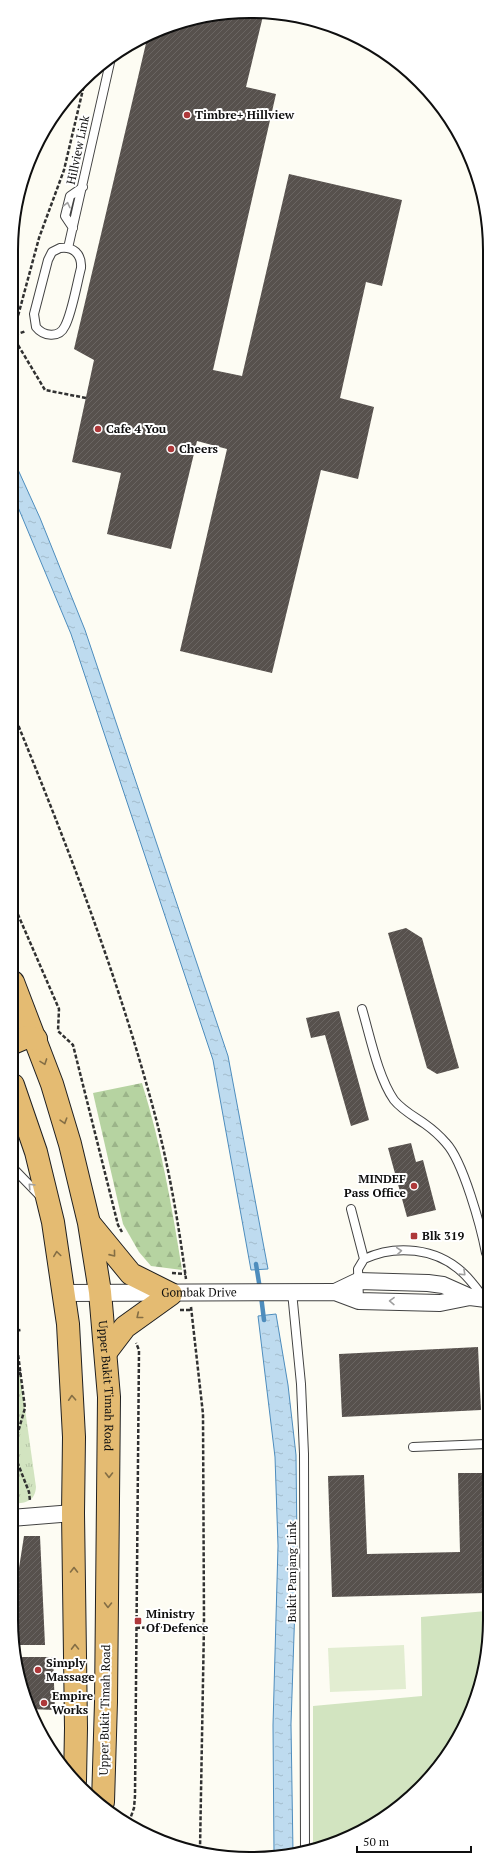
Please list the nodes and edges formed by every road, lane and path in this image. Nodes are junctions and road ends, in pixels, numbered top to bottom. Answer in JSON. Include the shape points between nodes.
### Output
{"nodes":[{"id":1,"x":109,"y":66,"type":"edge"},
{"id":2,"x":83,"y":89,"type":"edge"},
{"id":3,"x":68,"y":248,"type":"junction"},
{"id":4,"x":18,"y":316,"type":"edge"},
{"id":5,"x":18,"y":345,"type":"edge"},
{"id":6,"x":86,"y":398,"type":"dead end"},
{"id":7,"x":18,"y":725,"type":"edge"},
{"id":8,"x":18,"y":915,"type":"edge"},
{"id":9,"x":18,"y":994,"type":"edge"},
{"id":10,"x":362,"y":1009,"type":"dead end"},
{"id":11,"x":36,"y":1039,"type":"junction"},
{"id":12,"x":18,"y":1041,"type":"edge"},
{"id":13,"x":18,"y":1100,"type":"edge"},
{"id":14,"x":18,"y":1173,"type":"edge"},
{"id":15,"x":49,"y":1205,"type":"junction"},
{"id":16,"x":351,"y":1208,"type":"dead end"},
{"id":17,"x":89,"y":1223,"type":"junction"},
{"id":18,"x":483,"y":1235,"type":"edge"},
{"id":19,"x":124,"y":1236,"type":"dead end"},
{"id":20,"x":364,"y":1259,"type":"junction"},
{"id":21,"x":186,"y":1274,"type":"dead end"},
{"id":22,"x":358,"y":1282,"type":"junction"},
{"id":23,"x":100,"y":1292,"type":"junction"},
{"id":24,"x":292,"y":1292,"type":"junction"},
{"id":25,"x":335,"y":1292,"type":"junction"},
{"id":26,"x":64,"y":1293,"type":"junction"},
{"id":27,"x":171,"y":1294,"type":"junction"},
{"id":28,"x":480,"y":1298,"type":"edge"},
{"id":29,"x":358,"y":1300,"type":"junction"},
{"id":30,"x":191,"y":1310,"type":"dead end"},
{"id":31,"x":18,"y":1330,"type":"edge"},
{"id":32,"x":21,"y":1330,"type":"dead end"},
{"id":33,"x":133,"y":1336,"type":"dead end"},
{"id":34,"x":106,"y":1352,"type":"junction"},
{"id":35,"x":18,"y":1356,"type":"edge"},
{"id":36,"x":20,"y":1373,"type":"joint"},
{"id":37,"x":18,"y":1431,"type":"edge"},
{"id":38,"x":483,"y":1444,"type":"edge"},
{"id":39,"x":413,"y":1448,"type":"dead end"},
{"id":40,"x":18,"y":1465,"type":"edge"},
{"id":41,"x":30,"y":1506,"type":"dead end"},
{"id":42,"x":73,"y":1513,"type":"junction"},
{"id":43,"x":18,"y":1517,"type":"edge"},
{"id":44,"x":204,"y":1625,"type":"junction"},
{"id":45,"x":136,"y":1628,"type":"junction"},
{"id":46,"x":75,"y":1772,"type":"edge"},
{"id":47,"x":103,"y":1799,"type":"edge"},
{"id":48,"x":130,"y":1819,"type":"edge"},
{"id":49,"x":305,"y":1846,"type":"edge"},
{"id":50,"x":200,"y":1847,"type":"edge"}],
"edges":[{"from":1,"to":3,"type":"lane","name":"Hillview Link"},
{"from":2,"to":4,"type":"path","via":[[64,170],[39,238]]},
{"from":3,"to":3,"type":"lane","via":[[79,255],[81,268],[65,326],[55,334],[46,334],[36,327],[34,314],[50,256],[60,248]]},
{"from":5,"to":6,"type":"path","via":[[45,390]]},
{"from":7,"to":21,"type":"path","via":[[64,838],[127,1018],[153,1105],[174,1202]]},
{"from":8,"to":19,"type":"path","via":[[59,1009],[58,1031],[73,1045],[118,1225]]},
{"from":9,"to":11,"type":"highway","name":"Upper Bukit Timah Road"},
{"from":10,"to":18,"type":"lane","via":[[385,1086],[395,1101],[427,1125],[458,1161]]},
{"from":11,"to":12,"type":"highway","via":[[27,1037]]},
{"from":11,"to":17,"type":"highway","name":"Upper Bukit Timah Road","one_way":true,"via":[[70,1144]]},
{"from":13,"to":15,"type":"highway","via":[[36,1152]]},
{"from":15,"to":14,"type":"lane","one_way":true},
{"from":26,"to":15,"type":"highway","one_way":true},
{"from":16,"to":20,"type":"lane"},
{"from":17,"to":23,"type":"highway","name":"Upper Bukit Timah Road"},
{"from":17,"to":27,"type":"highway","one_way":true,"via":[[131,1274]]},
{"from":20,"to":22,"type":"lane","via":[[358,1269]]},
{"from":20,"to":28,"type":"lane","one_way":true,"via":[[374,1254],[411,1250],[435,1254],[463,1272]]},
{"from":22,"to":25,"type":"street","name":"Gombak Drive"},
{"from":22,"to":28,"type":"street","name":"Gombak Drive","via":[[443,1285]]},
{"from":22,"to":29,"type":"lane"},
{"from":23,"to":26,"type":"street","name":"Gombak Drive"},
{"from":23,"to":27,"type":"street","name":"Gombak Drive"},
{"from":23,"to":34,"type":"highway","name":"Upper Bukit Timah Road"},
{"from":24,"to":25,"type":"street","name":"Gombak Drive"},
{"from":24,"to":27,"type":"street","name":"Gombak Drive"},
{"from":24,"to":49,"type":"lane","name":"Bukit Panjang Link","via":[[301,1384],[304,1454]]},
{"from":25,"to":29,"type":"street","name":"Gombak Drive"},
{"from":42,"to":26,"type":"highway","one_way":true,"via":[[74,1437]]},
{"from":27,"to":34,"type":"highway","one_way":true,"via":[[125,1327]]},
{"from":28,"to":29,"type":"street","name":"Gombak Drive","one_way":true,"via":[[440,1303]]},
{"from":30,"to":44,"type":"path","via":[[203,1414]]},
{"from":31,"to":32,"type":"path"},
{"from":33,"to":45,"type":"path","via":[[139,1350]]},
{"from":34,"to":47,"type":"highway","name":"Upper Bukit Timah Road","one_way":true,"via":[[109,1397],[109,1512]]},
{"from":35,"to":36,"type":"path"},
{"from":36,"to":37,"type":"path","via":[[25,1408]]},
{"from":38,"to":39,"type":"lane"},
{"from":40,"to":41,"type":"path","via":[[29,1492]]},
{"from":42,"to":43,"type":"street"},
{"from":46,"to":42,"type":"highway","one_way":true},
{"from":44,"to":45,"type":"path"},
{"from":44,"to":50,"type":"path"},
{"from":45,"to":48,"type":"path","via":[[135,1796]]}]}
